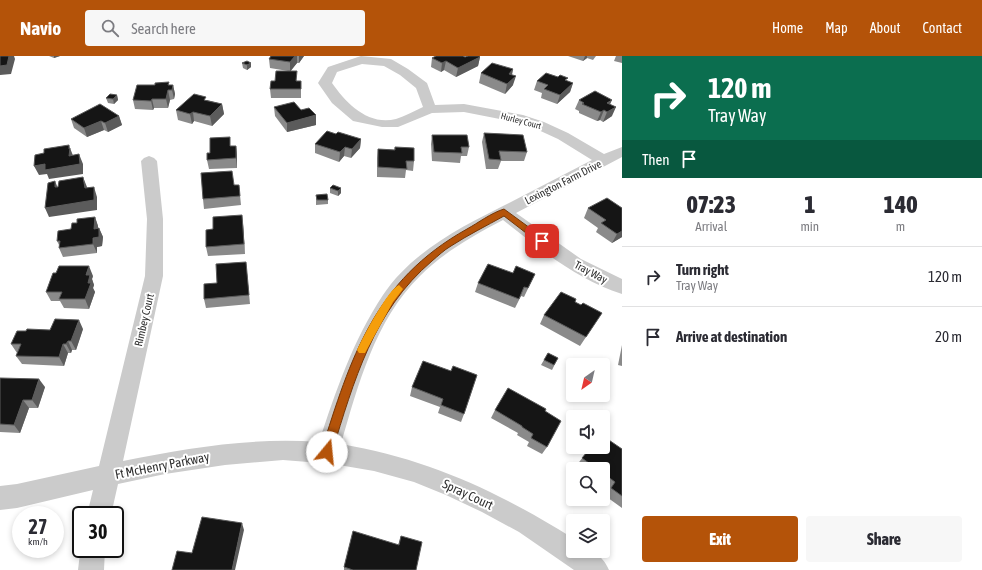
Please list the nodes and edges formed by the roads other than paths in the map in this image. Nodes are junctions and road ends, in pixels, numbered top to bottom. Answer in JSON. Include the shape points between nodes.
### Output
{"nodes":[{"id":1,"x":430,"y":109,"type":"junction"},
{"id":2,"x":622,"y":151,"type":"edge"},
{"id":3,"x":149,"y":161,"type":"dead end"},
{"id":4,"x":604,"y":161,"type":"junction"},
{"id":5,"x":504,"y":212,"type":"junction"},
{"id":6,"x":622,"y":287,"type":"edge"},
{"id":7,"x":327,"y":452,"type":"junction"},
{"id":8,"x":108,"y":476,"type":"junction"},
{"id":9,"x":0,"y":498,"type":"edge"},
{"id":10,"x":102,"y":506,"type":"edge"},
{"id":11,"x":92,"y":558,"type":"edge"},
{"id":12,"x":91,"y":570,"type":"edge"},
{"id":13,"x":596,"y":570,"type":"edge"}],
"edges":[{"from":1,"to":1,"type":"street","name":"Hurley Court","via":[[422,86],[387,62],[361,60],[332,70],[324,83],[337,100],[358,118],[382,124],[398,123]]},
{"from":1,"to":4,"type":"street","name":"Hurley Court","via":[[464,108],[518,118],[563,136]]},
{"from":2,"to":4,"type":"street","name":"Lexington Farm Drive"},
{"from":3,"to":8,"type":"street","name":"Rimbey Court","via":[[155,219],[154,276]]},
{"from":4,"to":5,"type":"street","name":"Lexington Farm Drive"},
{"from":5,"to":6,"type":"street","name":"Tray Way","via":[[554,251]]},
{"from":5,"to":7,"type":"street","name":"Lexington Farm Drive","via":[[447,244],[414,271],[390,299],[363,348],[346,388]]},
{"from":7,"to":8,"type":"street","name":"Ft McHenry Parkway","via":[[291,450],[219,454]]},
{"from":7,"to":13,"type":"street","name":"Spray Court","via":[[366,458],[462,490],[524,521]]},
{"from":8,"to":9,"type":"street","name":"Ft McHenry Parkway"},
{"from":8,"to":10,"type":"street","name":"Rimbey Court"},
{"from":11,"to":12,"type":"street"}]}
